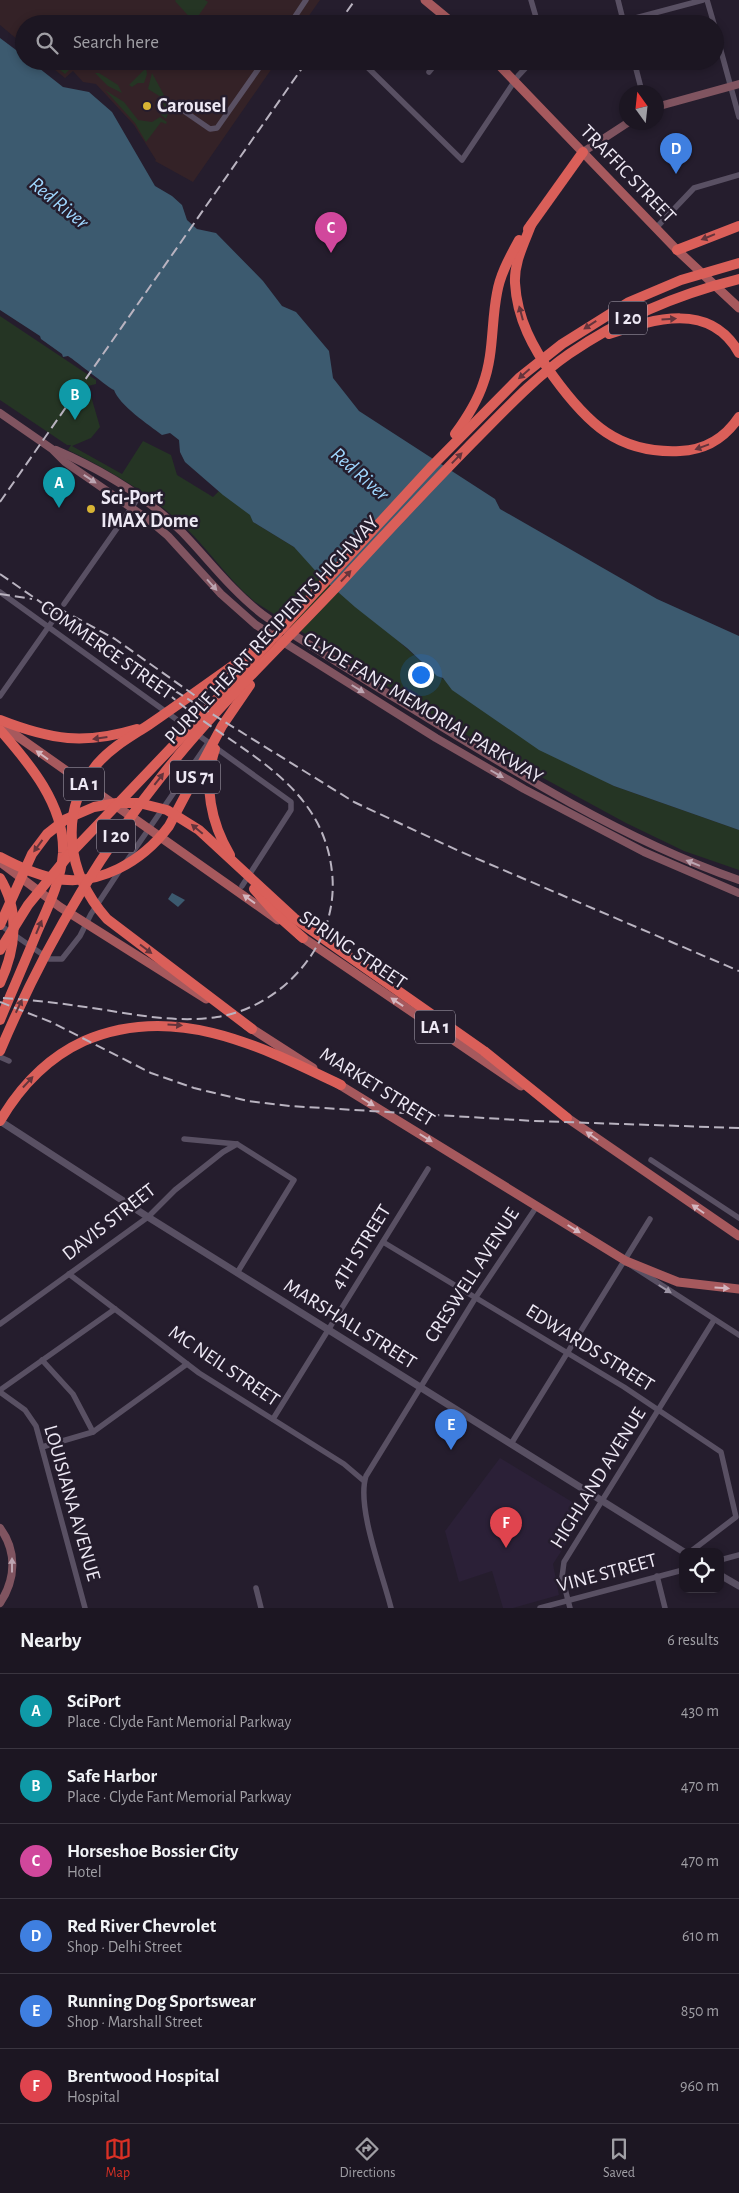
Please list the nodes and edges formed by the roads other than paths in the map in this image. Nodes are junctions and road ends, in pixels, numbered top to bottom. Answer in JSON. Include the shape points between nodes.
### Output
{"nodes":[{"id":1,"x":306,"y":0,"type":"edge"},
{"id":2,"x":425,"y":0,"type":"edge"},
{"id":3,"x":531,"y":0,"type":"edge"},
{"id":4,"x":618,"y":0,"type":"edge"},
{"id":5,"x":703,"y":0,"type":"edge"},
{"id":6,"x":707,"y":0,"type":"edge"},
{"id":7,"x":296,"y":15,"type":"edge"},
{"id":8,"x":443,"y":15,"type":"edge"},
{"id":9,"x":535,"y":15,"type":"edge"},
{"id":10,"x":622,"y":15,"type":"edge"},
{"id":11,"x":649,"y":15,"type":"edge"},
{"id":12,"x":711,"y":15,"type":"edge"},
{"id":13,"x":724,"y":54,"type":"edge"},
{"id":14,"x":258,"y":70,"type":"edge"},
{"id":15,"x":369,"y":70,"type":"edge"},
{"id":16,"x":504,"y":70,"type":"edge"},
{"id":17,"x":524,"y":70,"type":"edge"},
{"id":18,"x":636,"y":70,"type":"edge"},
{"id":19,"x":515,"y":81,"type":"junction"},
{"id":20,"x":640,"y":85,"type":"edge"},
{"id":21,"x":735,"y":85,"type":"edge"},
{"id":22,"x":664,"y":105,"type":"edge"},
{"id":23,"x":181,"y":110,"type":"dead end"},
{"id":24,"x":739,"y":117,"type":"edge"},
{"id":25,"x":619,"y":129,"type":"edge"},
{"id":26,"x":583,"y":152,"type":"junction"},
{"id":27,"x":739,"y":175,"type":"edge"},
{"id":28,"x":531,"y":225,"type":"junction"},
{"id":29,"x":739,"y":226,"type":"edge"},
{"id":30,"x":656,"y":228,"type":"junction"},
{"id":31,"x":677,"y":250,"type":"junction"},
{"id":32,"x":739,"y":263,"type":"edge"},
{"id":33,"x":739,"y":279,"type":"edge"},
{"id":34,"x":739,"y":308,"type":"edge"},
{"id":35,"x":589,"y":341,"type":"junction"},
{"id":36,"x":739,"y":353,"type":"edge"},
{"id":37,"x":0,"y":413,"type":"edge"},
{"id":38,"x":739,"y":417,"type":"edge"},
{"id":39,"x":52,"y":449,"type":"junction"},
{"id":40,"x":432,"y":466,"type":"junction"},
{"id":41,"x":139,"y":497,"type":"junction"},
{"id":42,"x":132,"y":507,"type":"junction"},
{"id":43,"x":0,"y":592,"type":"edge"},
{"id":44,"x":64,"y":604,"type":"dead end"},
{"id":45,"x":54,"y":619,"type":"dead end"},
{"id":46,"x":47,"y":628,"type":"junction"},
{"id":47,"x":269,"y":640,"type":"junction"},
{"id":48,"x":275,"y":649,"type":"junction"},
{"id":49,"x":0,"y":696,"type":"edge"},
{"id":50,"x":233,"y":711,"type":"junction"},
{"id":51,"x":0,"y":720,"type":"edge"},
{"id":52,"x":0,"y":724,"type":"edge"},
{"id":53,"x":147,"y":726,"type":"junction"},
{"id":54,"x":0,"y":730,"type":"edge"},
{"id":55,"x":208,"y":742,"type":"junction"},
{"id":56,"x":149,"y":829,"type":"junction"},
{"id":57,"x":0,"y":857,"type":"edge"},
{"id":58,"x":0,"y":862,"type":"edge"},
{"id":59,"x":0,"y":878,"type":"edge"},
{"id":60,"x":739,"y":880,"type":"edge"},
{"id":61,"x":242,"y":886,"type":"dead end"},
{"id":62,"x":739,"y":893,"type":"edge"},
{"id":63,"x":0,"y":925,"type":"edge"},
{"id":64,"x":302,"y":938,"type":"junction"},
{"id":65,"x":0,"y":950,"type":"edge"},
{"id":66,"x":0,"y":983,"type":"edge"},
{"id":67,"x":0,"y":1020,"type":"edge"},
{"id":68,"x":252,"y":1029,"type":"junction"},
{"id":69,"x":0,"y":1051,"type":"edge"},
{"id":70,"x":0,"y":1056,"type":"edge"},
{"id":71,"x":9,"y":1061,"type":"dead end"},
{"id":72,"x":341,"y":1085,"type":"junction"},
{"id":73,"x":568,"y":1118,"type":"junction"},
{"id":74,"x":0,"y":1121,"type":"edge"},
{"id":75,"x":184,"y":1139,"type":"dead end"},
{"id":76,"x":237,"y":1144,"type":"junction"},
{"id":77,"x":651,"y":1160,"type":"dead end"},
{"id":78,"x":428,"y":1168,"type":"dead end"},
{"id":79,"x":536,"y":1206,"type":"junction"},
{"id":80,"x":148,"y":1217,"type":"junction"},
{"id":81,"x":739,"y":1218,"type":"edge"},
{"id":82,"x":650,"y":1219,"type":"dead end"},
{"id":83,"x":739,"y":1236,"type":"edge"},
{"id":84,"x":384,"y":1242,"type":"junction"},
{"id":85,"x":626,"y":1261,"type":"junction"},
{"id":86,"x":237,"y":1273,"type":"junction"},
{"id":87,"x":69,"y":1274,"type":"junction"},
{"id":88,"x":739,"y":1289,"type":"edge"},
{"id":89,"x":476,"y":1297,"type":"junction"},
{"id":90,"x":115,"y":1309,"type":"junction"},
{"id":91,"x":714,"y":1320,"type":"junction"},
{"id":92,"x":0,"y":1324,"type":"edge"},
{"id":93,"x":328,"y":1330,"type":"junction"},
{"id":94,"x":739,"y":1335,"type":"edge"},
{"id":95,"x":568,"y":1352,"type":"junction"},
{"id":96,"x":42,"y":1360,"type":"junction"},
{"id":97,"x":187,"y":1364,"type":"junction"},
{"id":98,"x":420,"y":1387,"type":"junction"},
{"id":99,"x":0,"y":1391,"type":"edge"},
{"id":100,"x":659,"y":1410,"type":"junction"},
{"id":101,"x":273,"y":1419,"type":"junction"},
{"id":102,"x":93,"y":1432,"type":"junction"},
{"id":103,"x":511,"y":1444,"type":"junction"},
{"id":104,"x":42,"y":1447,"type":"junction"},
{"id":105,"x":364,"y":1481,"type":"junction"},
{"id":106,"x":602,"y":1501,"type":"junction"},
{"id":107,"x":0,"y":1528,"type":"edge"},
{"id":108,"x":695,"y":1548,"type":"edge"},
{"id":109,"x":679,"y":1549,"type":"edge"},
{"id":110,"x":739,"y":1554,"type":"edge"},
{"id":111,"x":724,"y":1559,"type":"edge"},
{"id":112,"x":679,"y":1571,"type":"edge"},
{"id":113,"x":657,"y":1576,"type":"junction"},
{"id":114,"x":724,"y":1577,"type":"edge"},
{"id":115,"x":739,"y":1586,"type":"edge"},
{"id":116,"x":256,"y":1588,"type":"dead end"},
{"id":117,"x":568,"y":1600,"type":"junction"},
{"id":118,"x":0,"y":1603,"type":"edge"},
{"id":119,"x":85,"y":1608,"type":"edge"},
{"id":120,"x":261,"y":1608,"type":"edge"},
{"id":121,"x":392,"y":1608,"type":"edge"},
{"id":122,"x":540,"y":1608,"type":"edge"},
{"id":123,"x":570,"y":1608,"type":"edge"},
{"id":124,"x":665,"y":1608,"type":"edge"}],
"edges":[{"from":1,"to":7,"type":"street"},
{"from":2,"to":8,"type":"main road"},
{"from":3,"to":9,"type":"street"},
{"from":4,"to":10,"type":"street"},
{"from":5,"to":11,"type":"street"},
{"from":6,"to":12,"type":"street"},
{"from":13,"to":21,"type":"street"},
{"from":14,"to":23,"type":"street","via":[[218,128],[210,129]]},
{"from":15,"to":19,"type":"street","via":[[462,160]]},
{"from":16,"to":19,"type":"main road","name":"TRAFFIC STREET"},
{"from":17,"to":19,"type":"street"},
{"from":18,"to":20,"type":"street"},
{"from":19,"to":26,"type":"main road","name":"TRAFFIC STREET"},
{"from":21,"to":22,"type":"main road"},
{"from":21,"to":24,"type":"street"},
{"from":25,"to":26,"type":"main road"},
{"from":26,"to":28,"type":"highway"},
{"from":26,"to":30,"type":"main road","name":"TRAFFIC STREET"},
{"from":27,"to":30,"type":"street","via":[[694,188]]},
{"from":38,"to":28,"type":"highway","one_way":true,"via":[[732,428],[706,446],[669,452],[632,446],[614,438],[585,417],[539,356],[520,311],[515,271]]},
{"from":28,"to":40,"type":"highway","via":[[506,264],[497,292],[484,383],[474,405]]},
{"from":29,"to":31,"type":"highway","one_way":true},
{"from":30,"to":31,"type":"main road","name":"TRAFFIC STREET"},
{"from":31,"to":34,"type":"main road","name":"TRAFFIC STREET"},
{"from":32,"to":40,"type":"highway","name":"PURPLE HEART RECIPIENTS HIGHWAY","number":"I 20","one_way":true,"via":[[681,280],[629,302],[562,344],[508,388]]},
{"from":33,"to":35,"type":"highway","name":"PURPLE HEART RECIPIENTS HIGHWAY","number":"I 20","via":[[692,292],[632,317]]},
{"from":35,"to":36,"type":"highway","one_way":true,"via":[[650,321],[685,318],[720,330]]},
{"from":48,"to":35,"type":"highway","name":"PURPLE HEART RECIPIENTS HIGHWAY","number":"I 20","one_way":true,"via":[[527,388]]},
{"from":37,"to":39,"type":"main road","name":"CLYDE FANT MEMORIAL PARKWAY"},
{"from":39,"to":41,"type":"main road","name":"CLYDE FANT MEMORIAL PARKWAY","via":[[91,467]]},
{"from":39,"to":42,"type":"main road","name":"CLYDE FANT MEMORIAL PARKWAY","one_way":true,"via":[[65,462]]},
{"from":40,"to":47,"type":"highway","name":"PURPLE HEART RECIPIENTS HIGHWAY","number":"I 20"},
{"from":41,"to":42,"type":"street"},
{"from":60,"to":41,"type":"main road","name":"CLYDE FANT MEMORIAL PARKWAY","one_way":true,"via":[[642,840],[511,768],[265,616],[236,592],[180,530]]},
{"from":42,"to":44,"type":"street"},
{"from":42,"to":62,"type":"main road","name":"CLYDE FANT MEMORIAL PARKWAY","one_way":true,"via":[[168,536],[221,594],[256,625],[524,789],[644,852]]},
{"from":43,"to":46,"type":"street","name":"COMMERCE STREET"},
{"from":45,"to":46,"type":"street"},
{"from":46,"to":49,"type":"street"},
{"from":46,"to":55,"type":"street","name":"COMMERCE STREET"},
{"from":47,"to":53,"type":"highway"},
{"from":47,"to":65,"type":"highway","name":"PURPLE HEART RECIPIENTS HIGHWAY","number":"I 20","via":[[68,856],[28,905]]},
{"from":48,"to":50,"type":"highway","number":"US 71"},
{"from":69,"to":48,"type":"highway","name":"PURPLE HEART RECIPIENTS HIGHWAY","number":"I 20","one_way":true,"via":[[28,988],[69,910],[113,840],[173,762]]},
{"from":50,"to":57,"type":"highway","number":"US 71","via":[[169,826],[142,856],[123,867],[78,880],[32,872]]},
{"from":50,"to":64,"type":"highway","via":[[211,760],[209,794],[215,820],[224,846],[246,880]]},
{"from":53,"to":51,"type":"highway","one_way":true,"via":[[97,738],[65,739],[32,732]]},
{"from":56,"to":52,"type":"main road","name":"SPRING STREET","number":"LA 1","one_way":true},
{"from":53,"to":68,"type":"highway","one_way":true,"via":[[115,747],[85,782],[73,816],[72,849],[78,873],[94,904],[121,932]]},
{"from":67,"to":54,"type":"highway","one_way":true,"via":[[55,890],[63,852],[50,800],[31,767]]},
{"from":55,"to":56,"type":"street"},
{"from":55,"to":61,"type":"street","name":"COMMERCE STREET","via":[[292,805]]},
{"from":56,"to":63,"type":"street","via":[[62,959],[49,959]]},
{"from":64,"to":56,"type":"main road","name":"SPRING STREET","number":"LA 1","one_way":true},
{"from":58,"to":68,"type":"main road","name":"MARKET STREET","via":[[60,907]]},
{"from":59,"to":66,"type":"highway","via":[[10,898],[14,921],[11,953]]},
{"from":73,"to":63,"type":"highway","one_way":true,"via":[[484,1051],[294,918],[199,830],[167,810],[111,803],[66,819],[47,834],[32,854]]},
{"from":73,"to":64,"type":"main road","name":"SPRING STREET","number":"LA 1","one_way":true},
{"from":68,"to":72,"type":"main road","name":"MARKET STREET"},
{"from":70,"to":71,"type":"street"},
{"from":74,"to":72,"type":"highway","one_way":true,"via":[[29,1081],[60,1055],[100,1035],[144,1025],[184,1026],[232,1038],[276,1054]]},
{"from":72,"to":79,"type":"main road","name":"MARKET STREET","one_way":true},
{"from":83,"to":73,"type":"main road","name":"SPRING STREET","number":"LA 1","one_way":true},
{"from":74,"to":80,"type":"street","name":"MARSHALL STREET"},
{"from":75,"to":76,"type":"street"},
{"from":76,"to":80,"type":"street","name":"DAVIS STREET","via":[[175,1190]]},
{"from":76,"to":86,"type":"street","via":[[294,1180]]},
{"from":77,"to":81,"type":"street"},
{"from":78,"to":84,"type":"street","name":"4TH STREET"},
{"from":79,"to":85,"type":"main road","name":"MARKET STREET","one_way":true},
{"from":79,"to":89,"type":"street","name":"CRESWELL AVENUE"},
{"from":80,"to":86,"type":"street","name":"MARSHALL STREET"},
{"from":80,"to":87,"type":"street","name":"DAVIS STREET"},
{"from":82,"to":85,"type":"street"},
{"from":84,"to":89,"type":"street","name":"EDWARDS STREET"},
{"from":84,"to":93,"type":"street","name":"4TH STREET"},
{"from":85,"to":88,"type":"main road","one_way":true,"via":[[678,1282]]},
{"from":85,"to":91,"type":"street","name":"MARKET STREET","one_way":true},
{"from":85,"to":95,"type":"street"},
{"from":86,"to":93,"type":"street","name":"MARSHALL STREET"},
{"from":87,"to":90,"type":"street","name":"MC NEIL STREET"},
{"from":87,"to":92,"type":"street","name":"DAVIS STREET"},
{"from":89,"to":95,"type":"street","name":"EDWARDS STREET"},
{"from":89,"to":98,"type":"street","name":"CRESWELL AVENUE"},
{"from":90,"to":96,"type":"street"},
{"from":90,"to":97,"type":"street","name":"MC NEIL STREET"},
{"from":91,"to":94,"type":"street","name":"MARKET STREET"},
{"from":91,"to":100,"type":"street","name":"HIGHLAND AVENUE"},
{"from":93,"to":98,"type":"street","name":"MARSHALL STREET"},
{"from":93,"to":101,"type":"street","name":"4TH STREET"},
{"from":95,"to":100,"type":"street","name":"EDWARDS STREET"},
{"from":95,"to":103,"type":"street"},
{"from":96,"to":99,"type":"street"},
{"from":96,"to":102,"type":"street","via":[[73,1394]]},
{"from":97,"to":101,"type":"street","name":"MC NEIL STREET"},
{"from":97,"to":102,"type":"street"},
{"from":98,"to":103,"type":"street","name":"MARSHALL STREET"},
{"from":98,"to":105,"type":"street","name":"CRESWELL AVENUE"},
{"from":99,"to":104,"type":"street","name":"LOUISIANA AVENUE","via":[[31,1418]]},
{"from":100,"to":106,"type":"street","name":"HIGHLAND AVENUE"},
{"from":100,"to":108,"type":"street","name":"EDWARDS STREET","via":[[721,1452],[736,1517]]},
{"from":101,"to":105,"type":"street","name":"MC NEIL STREET","via":[[344,1464]]},
{"from":102,"to":104,"type":"street"},
{"from":103,"to":106,"type":"street","name":"MARSHALL STREET"},
{"from":104,"to":119,"type":"street","name":"LOUISIANA AVENUE"},
{"from":105,"to":121,"type":"street","name":"CRESWELL AVENUE","via":[[364,1507]]},
{"from":106,"to":109,"type":"street","name":"MARSHALL STREET"},
{"from":106,"to":117,"type":"street","name":"HIGHLAND AVENUE","via":[[564,1562],[562,1577]]},
{"from":118,"to":107,"type":"main road","one_way":true,"via":[[10,1585],[13,1570],[9,1546]]},
{"from":110,"to":111,"type":"street"},
{"from":112,"to":113,"type":"street","name":"VINE STREET"},
{"from":113,"to":117,"type":"street","name":"VINE STREET"},
{"from":113,"to":124,"type":"street"},
{"from":114,"to":115,"type":"street"},
{"from":116,"to":120,"type":"street"},
{"from":117,"to":122,"type":"street","name":"VINE STREET"},
{"from":117,"to":123,"type":"street","name":"HIGHLAND AVENUE"}]}
